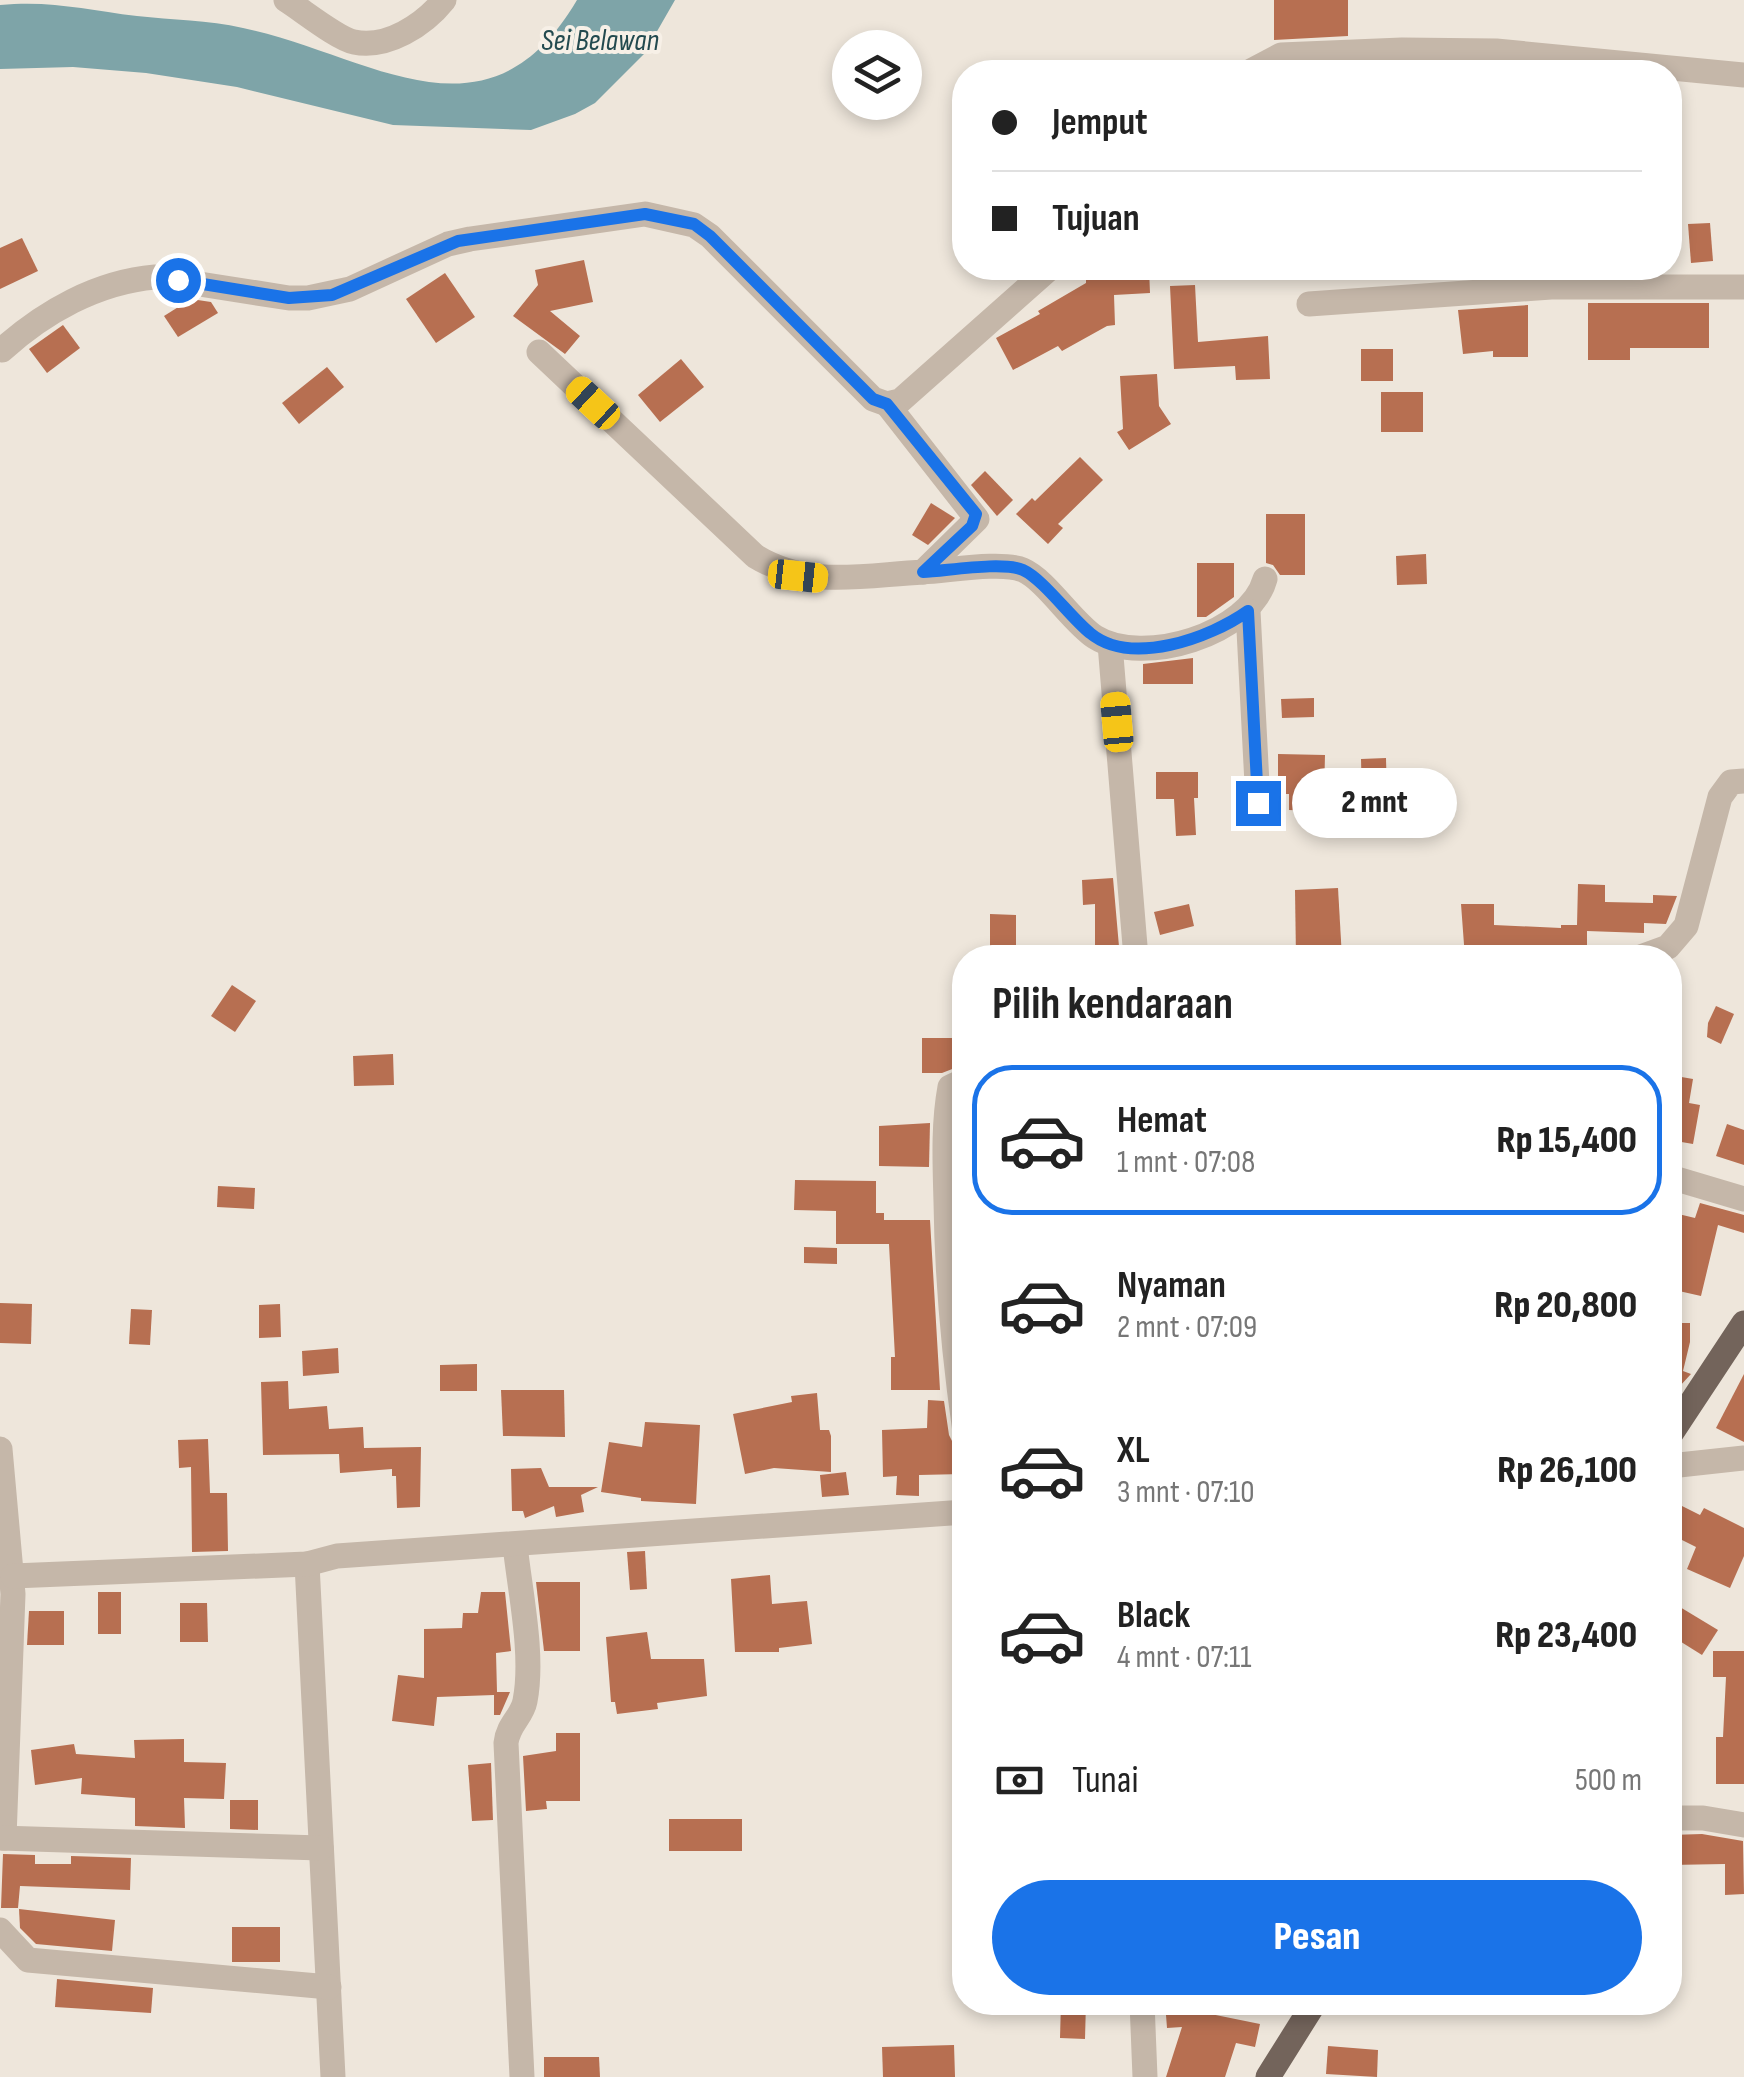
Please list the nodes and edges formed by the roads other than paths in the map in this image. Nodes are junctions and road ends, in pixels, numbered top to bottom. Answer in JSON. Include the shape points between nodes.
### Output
{"nodes":[{"id":1,"x":286,"y":0,"type":"edge"},
{"id":2,"x":444,"y":0,"type":"edge"},
{"id":3,"x":1272,"y":60,"type":"edge"},
{"id":4,"x":1593,"y":60,"type":"edge"},
{"id":5,"x":1682,"y":68,"type":"edge"},
{"id":6,"x":1744,"y":74,"type":"edge"},
{"id":7,"x":1036,"y":280,"type":"edge"},
{"id":8,"x":1744,"y":287,"type":"edge"},
{"id":9,"x":1309,"y":304,"type":"dead end"},
{"id":10,"x":2,"y":350,"type":"edge"},
{"id":11,"x":539,"y":352,"type":"dead end"},
{"id":12,"x":887,"y":404,"type":"junction"},
{"id":13,"x":923,"y":572,"type":"junction"},
{"id":14,"x":1265,"y":579,"type":"dead end"},
{"id":15,"x":1248,"y":611,"type":"junction"},
{"id":16,"x":1110,"y":644,"type":"junction"},
{"id":17,"x":1744,"y":780,"type":"edge"},
{"id":18,"x":1258,"y":803,"type":"dead end"},
{"id":19,"x":1135,"y":945,"type":"edge"},
{"id":20,"x":1670,"y":945,"type":"edge"},
{"id":21,"x":952,"y":1087,"type":"edge"},
{"id":22,"x":1682,"y":1181,"type":"edge"},
{"id":23,"x":1744,"y":1199,"type":"edge"},
{"id":24,"x":1744,"y":1322,"type":"edge"},
{"id":25,"x":952,"y":1326,"type":"edge"},
{"id":26,"x":1682,"y":1417,"type":"edge"},
{"id":27,"x":0,"y":1449,"type":"edge"},
{"id":28,"x":1744,"y":1458,"type":"edge"},
{"id":29,"x":1682,"y":1465,"type":"edge"},
{"id":30,"x":952,"y":1513,"type":"edge"},
{"id":31,"x":515,"y":1545,"type":"junction"},
{"id":32,"x":307,"y":1564,"type":"junction"},
{"id":33,"x":12,"y":1576,"type":"junction"},
{"id":34,"x":1682,"y":1818,"type":"edge"},
{"id":35,"x":1744,"y":1824,"type":"edge"},
{"id":36,"x":2,"y":1838,"type":"edge"},
{"id":37,"x":320,"y":1848,"type":"junction"},
{"id":38,"x":0,"y":1930,"type":"edge"},
{"id":39,"x":329,"y":1988,"type":"junction"},
{"id":40,"x":1143,"y":2015,"type":"edge"},
{"id":41,"x":1307,"y":2015,"type":"edge"},
{"id":42,"x":333,"y":2077,"type":"edge"},
{"id":43,"x":522,"y":2077,"type":"edge"},
{"id":44,"x":1145,"y":2077,"type":"edge"},
{"id":45,"x":1268,"y":2077,"type":"edge"}],
"edges":[{"from":1,"to":2,"type":"street","via":[[354,42],[404,34]]},
{"from":3,"to":4,"type":"street","via":[[1421,50]]},
{"from":5,"to":6,"type":"street"},
{"from":7,"to":12,"type":"street","via":[[900,401]]},
{"from":8,"to":9,"type":"street","via":[[1551,287]]},
{"from":10,"to":12,"type":"street","via":[[50,312],[139,278],[289,298],[332,295],[458,241],[645,214],[694,224],[710,236],[873,399]]},
{"from":11,"to":13,"type":"street","via":[[772,567],[820,578]]},
{"from":12,"to":13,"type":"street","via":[[976,514],[972,526]]},
{"from":13,"to":16,"type":"street","via":[[1025,570]]},
{"from":14,"to":15,"type":"street"},
{"from":15,"to":16,"type":"street","via":[[1182,644]]},
{"from":15,"to":18,"type":"street"},
{"from":16,"to":19,"type":"street"},
{"from":17,"to":20,"type":"street","via":[[1730,782],[1720,797],[1686,926]]},
{"from":21,"to":25,"type":"street","via":[[945,1150]]},
{"from":22,"to":23,"type":"street"},
{"from":24,"to":26,"type":"main road"},
{"from":27,"to":33,"type":"street"},
{"from":28,"to":29,"type":"street"},
{"from":30,"to":31,"type":"street"},
{"from":31,"to":32,"type":"street","via":[[337,1556]]},
{"from":31,"to":43,"type":"street","via":[[528,1671],[525,1706],[506,1743]]},
{"from":32,"to":33,"type":"street"},
{"from":32,"to":37,"type":"street"},
{"from":33,"to":36,"type":"street"},
{"from":34,"to":35,"type":"street"},
{"from":36,"to":37,"type":"street"},
{"from":37,"to":39,"type":"street"},
{"from":38,"to":39,"type":"street","via":[[28,1960]]},
{"from":39,"to":42,"type":"street"},
{"from":40,"to":44,"type":"street"},
{"from":41,"to":45,"type":"main road"}]}
